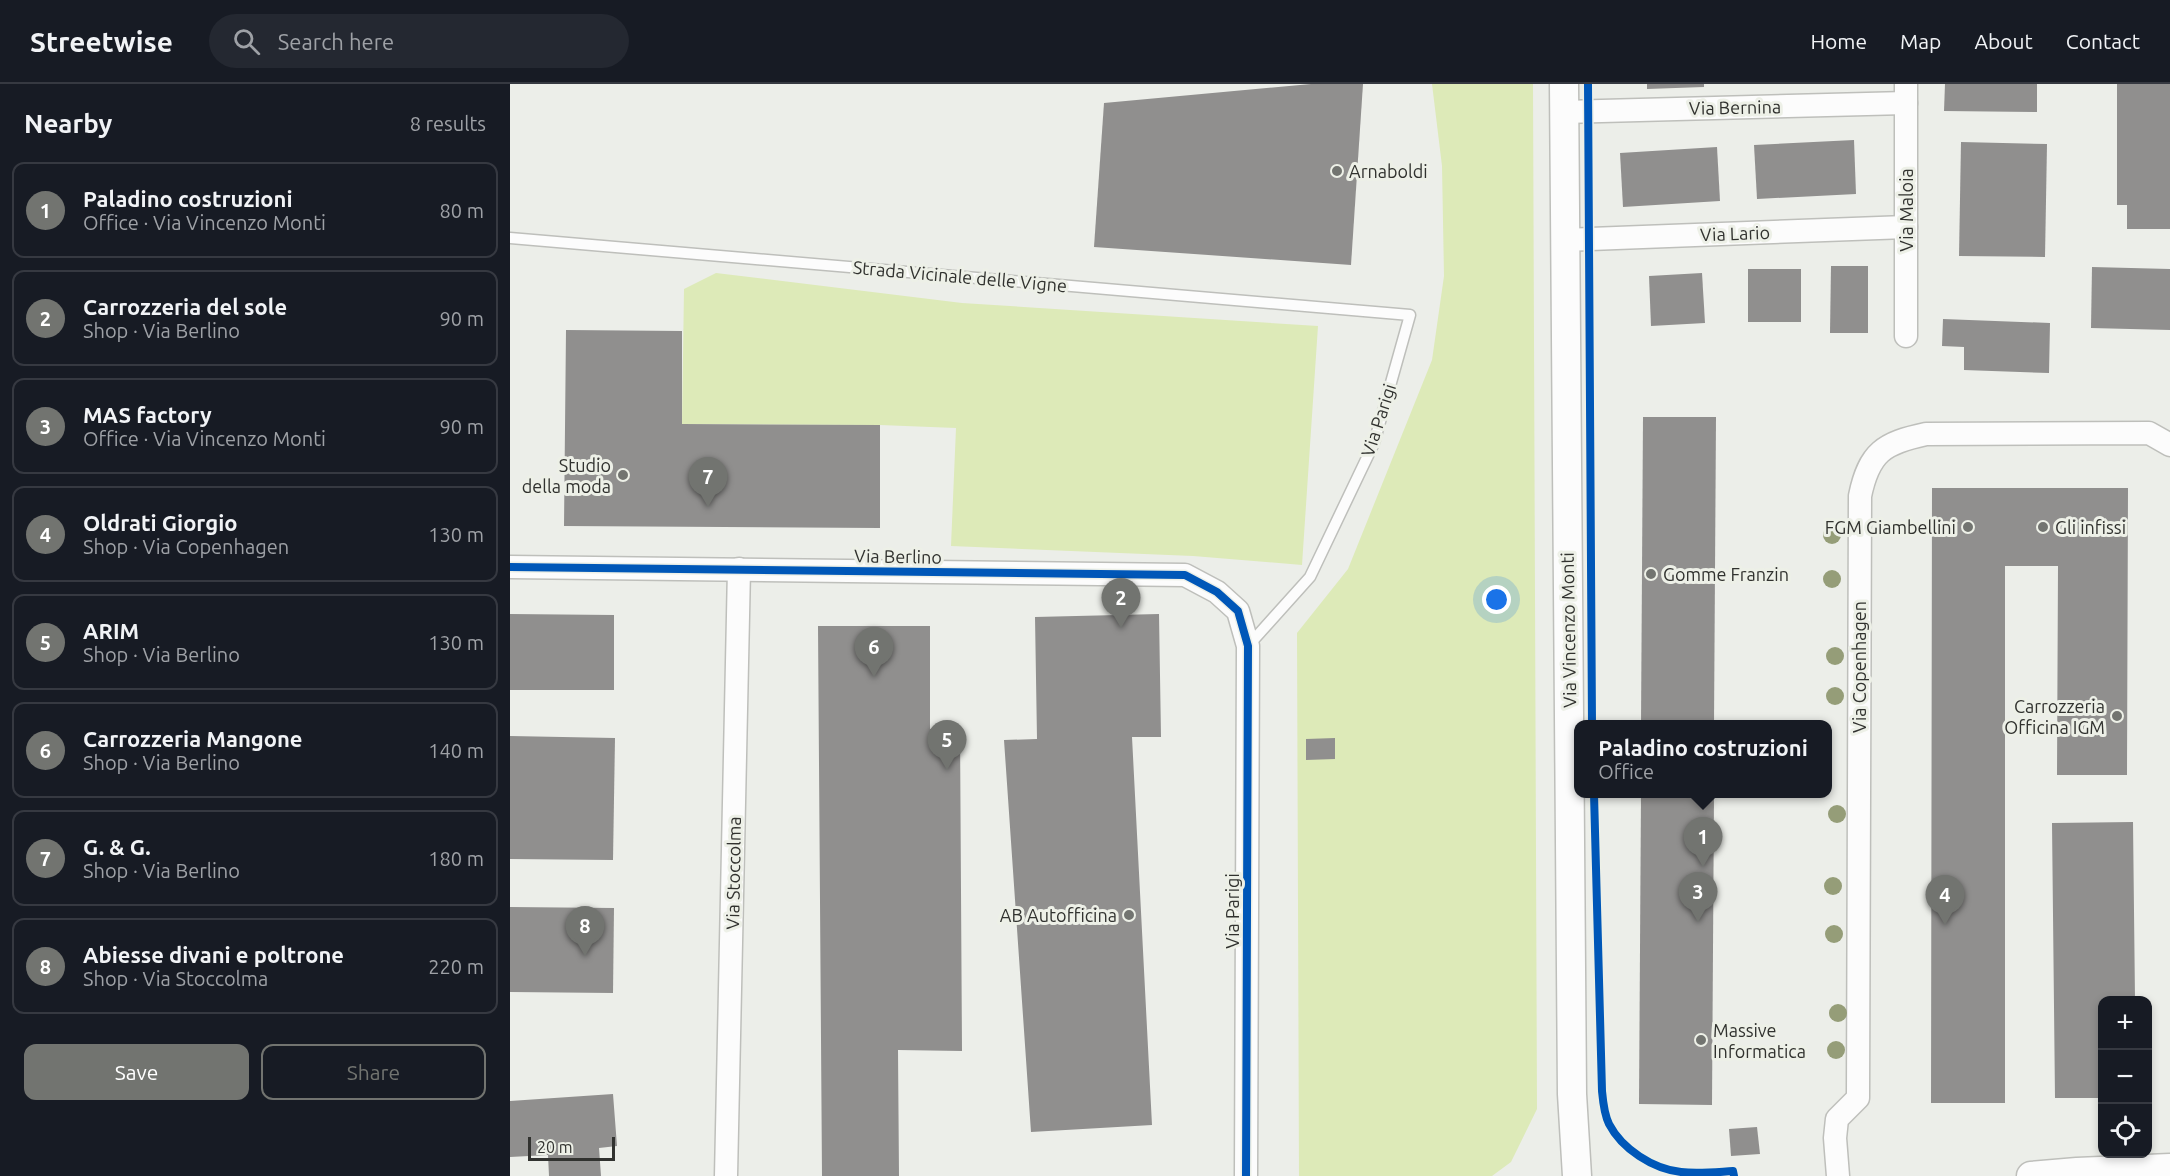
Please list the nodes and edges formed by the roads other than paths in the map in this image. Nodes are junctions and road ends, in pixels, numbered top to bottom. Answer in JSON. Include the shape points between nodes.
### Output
{"nodes":[{"id":1,"x":1906,"y":93,"type":"edge"},
{"id":2,"x":1564,"y":98,"type":"edge"},
{"id":3,"x":1906,"y":227,"type":"junction"},
{"id":4,"x":510,"y":238,"type":"edge"},
{"id":5,"x":1564,"y":240,"type":"junction"},
{"id":6,"x":1410,"y":315,"type":"joint"},
{"id":7,"x":1906,"y":336,"type":"dead end"},
{"id":8,"x":2170,"y":445,"type":"edge"},
{"id":9,"x":510,"y":567,"type":"edge"},
{"id":10,"x":740,"y":569,"type":"junction"},
{"id":11,"x":1248,"y":646,"type":"junction"},
{"id":12,"x":2170,"y":1168,"type":"edge"},
{"id":13,"x":726,"y":1176,"type":"edge"},
{"id":14,"x":1246,"y":1176,"type":"edge"},
{"id":15,"x":1577,"y":1176,"type":"edge"},
{"id":16,"x":1838,"y":1176,"type":"edge"},
{"id":17,"x":2031,"y":1176,"type":"edge"}],
"edges":[{"from":1,"to":2,"type":"street","name":"Via Bernina"},
{"from":1,"to":3,"type":"street","name":"Via Maloia"},
{"from":2,"to":5,"type":"street","name":"Via Vincenzo Monti"},
{"from":3,"to":5,"type":"street","name":"Via Lario"},
{"from":3,"to":7,"type":"street","name":"Via Maloia"},
{"from":4,"to":6,"type":"lane","name":"Strada Vicinale delle Vigne"},
{"from":5,"to":15,"type":"street","name":"Via Vincenzo Monti","via":[[1572,1094]]},
{"from":6,"to":11,"type":"lane","name":"Via Parigi","via":[[1374,443],[1310,578]]},
{"from":8,"to":16,"type":"street","name":"Via Copenhagen","via":[[2149,433],[1926,434],[1900,439],[1879,452],[1865,473],[1860,496],[1858,1098],[1836,1119]]},
{"from":9,"to":10,"type":"street","name":"Via Berlino"},
{"from":10,"to":11,"type":"street","name":"Via Berlino","via":[[1185,575],[1217,592],[1238,611]]},
{"from":10,"to":13,"type":"street","name":"Via Stoccolma"},
{"from":11,"to":14,"type":"street","name":"Via Parigi"},
{"from":12,"to":17,"type":"street"}]}
